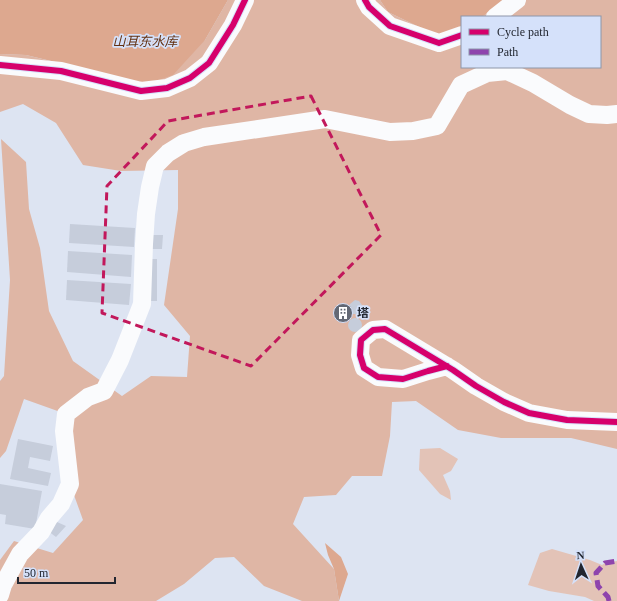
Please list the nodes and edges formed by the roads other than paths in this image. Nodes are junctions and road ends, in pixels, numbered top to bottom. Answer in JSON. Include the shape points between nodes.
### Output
{"nodes":[{"id":1,"x":245,"y":0,"type":"edge"},
{"id":2,"x":365,"y":0,"type":"edge"},
{"id":3,"x":518,"y":0,"type":"edge"},
{"id":4,"x":496,"y":16,"type":"edge"},
{"id":5,"x":461,"y":35,"type":"edge"},
{"id":6,"x":0,"y":65,"type":"edge"},
{"id":7,"x":617,"y":114,"type":"edge"},
{"id":8,"x":447,"y":366,"type":"dead end"},
{"id":9,"x":617,"y":422,"type":"edge"},
{"id":10,"x":0,"y":595,"type":"edge"},
{"id":11,"x":12,"y":601,"type":"edge"}],
"edges":[{"from":1,"to":6,"type":"street","via":[[209,63],[190,78],[167,88],[141,91],[61,72]]},
{"from":2,"to":5,"type":"street","via":[[390,26],[439,43]]},
{"from":3,"to":4,"type":"street"},
{"from":7,"to":10,"type":"street","via":[[589,114],[507,71],[487,73],[461,85],[438,126],[390,132],[325,118],[204,137],[184,143],[168,153],[155,166],[150,187],[146,214],[142,304],[120,360],[104,391],[88,397],[66,414],[64,431],[70,484],[61,504],[41,532],[20,554]]},
{"from":8,"to":9,"type":"street","via":[[476,386],[529,413],[567,420]]},
{"from":10,"to":11,"type":"street","via":[[11,598]]}]}
